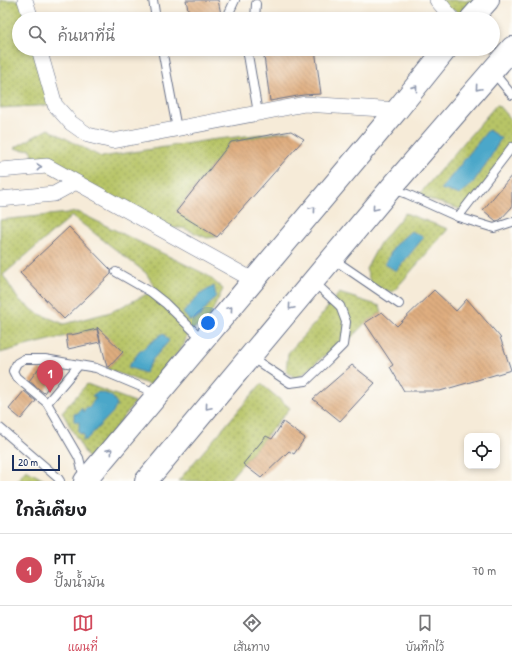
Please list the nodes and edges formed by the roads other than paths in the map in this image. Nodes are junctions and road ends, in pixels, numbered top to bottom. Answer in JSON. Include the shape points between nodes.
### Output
{"nodes":[{"id":1,"x":25,"y":0,"type":"edge"},
{"id":2,"x":153,"y":0,"type":"edge"},
{"id":3,"x":235,"y":0,"type":"edge"},
{"id":4,"x":437,"y":0,"type":"edge"},
{"id":5,"x":488,"y":0,"type":"edge"},
{"id":6,"x":256,"y":4,"type":"dead end"},
{"id":7,"x":29,"y":12,"type":"edge"},
{"id":8,"x":155,"y":12,"type":"edge"},
{"id":9,"x":229,"y":12,"type":"edge"},
{"id":10,"x":255,"y":12,"type":"edge"},
{"id":11,"x":447,"y":12,"type":"edge"},
{"id":12,"x":477,"y":12,"type":"edge"},
{"id":13,"x":41,"y":56,"type":"edge"},
{"id":14,"x":163,"y":56,"type":"edge"},
{"id":15,"x":248,"y":56,"type":"edge"},
{"id":16,"x":440,"y":56,"type":"edge"},
{"id":17,"x":505,"y":58,"type":"edge"},
{"id":18,"x":512,"y":94,"type":"edge"},
{"id":19,"x":397,"y":110,"type":"junction"},
{"id":20,"x":258,"y":113,"type":"junction"},
{"id":21,"x":177,"y":129,"type":"junction"},
{"id":22,"x":512,"y":147,"type":"edge"},
{"id":23,"x":0,"y":170,"type":"edge"},
{"id":24,"x":76,"y":182,"type":"junction"},
{"id":25,"x":399,"y":191,"type":"junction"},
{"id":26,"x":0,"y":199,"type":"edge"},
{"id":27,"x":458,"y":217,"type":"junction"},
{"id":28,"x":512,"y":222,"type":"edge"},
{"id":29,"x":332,"y":258,"type":"junction"},
{"id":30,"x":116,"y":272,"type":"dead end"},
{"id":31,"x":253,"y":280,"type":"junction"},
{"id":32,"x":313,"y":281,"type":"junction"},
{"id":33,"x":399,"y":304,"type":"dead end"},
{"id":34,"x":204,"y":340,"type":"junction"},
{"id":35,"x":250,"y":357,"type":"junction"},
{"id":36,"x":79,"y":365,"type":"junction"},
{"id":37,"x":158,"y":394,"type":"junction"},
{"id":38,"x":47,"y":403,"type":"junction"},
{"id":39,"x":0,"y":428,"type":"edge"},
{"id":40,"x":60,"y":481,"type":"edge"},
{"id":41,"x":85,"y":481,"type":"edge"},
{"id":42,"x":146,"y":481,"type":"edge"}],
"edges":[{"from":1,"to":7,"type":"street"},
{"from":2,"to":8,"type":"lane"},
{"from":3,"to":9,"type":"lane"},
{"from":4,"to":11,"type":"street"},
{"from":5,"to":12,"type":"main road"},
{"from":6,"to":10,"type":"lane"},
{"from":13,"to":21,"type":"street","via":[[55,105],[71,123],[88,135],[113,141]]},
{"from":14,"to":21,"type":"lane"},
{"from":15,"to":20,"type":"lane"},
{"from":19,"to":16,"type":"main road","one_way":true},
{"from":17,"to":18,"type":"lane"},
{"from":17,"to":25,"type":"main road","one_way":true},
{"from":19,"to":20,"type":"street","via":[[305,104]]},
{"from":31,"to":19,"type":"main road","one_way":true},
{"from":20,"to":21,"type":"street"},
{"from":22,"to":27,"type":"lane"},
{"from":23,"to":24,"type":"street","one_way":true,"via":[[47,166]]},
{"from":24,"to":26,"type":"street","via":[[54,194]]},
{"from":24,"to":31,"type":"street"},
{"from":25,"to":27,"type":"lane"},
{"from":25,"to":29,"type":"main road","one_way":true},
{"from":27,"to":28,"type":"lane","via":[[494,228]]},
{"from":29,"to":32,"type":"main road"},
{"from":29,"to":33,"type":"lane"},
{"from":30,"to":34,"type":"lane","via":[[151,292]]},
{"from":34,"to":31,"type":"main road","one_way":true},
{"from":32,"to":35,"type":"main road","one_way":true},
{"from":32,"to":35,"type":"lane","via":[[340,306],[346,322],[344,344],[306,381],[290,382]]},
{"from":34,"to":37,"type":"main road"},
{"from":35,"to":42,"type":"main road","one_way":true},
{"from":36,"to":37,"type":"lane","via":[[96,368]]},
{"from":36,"to":38,"type":"lane"},
{"from":36,"to":38,"type":"lane","via":[[45,359],[17,363],[13,371],[16,377]]},
{"from":41,"to":37,"type":"main road","one_way":true},
{"from":38,"to":41,"type":"lane","via":[[79,458]]},
{"from":39,"to":40,"type":"lane"}]}
